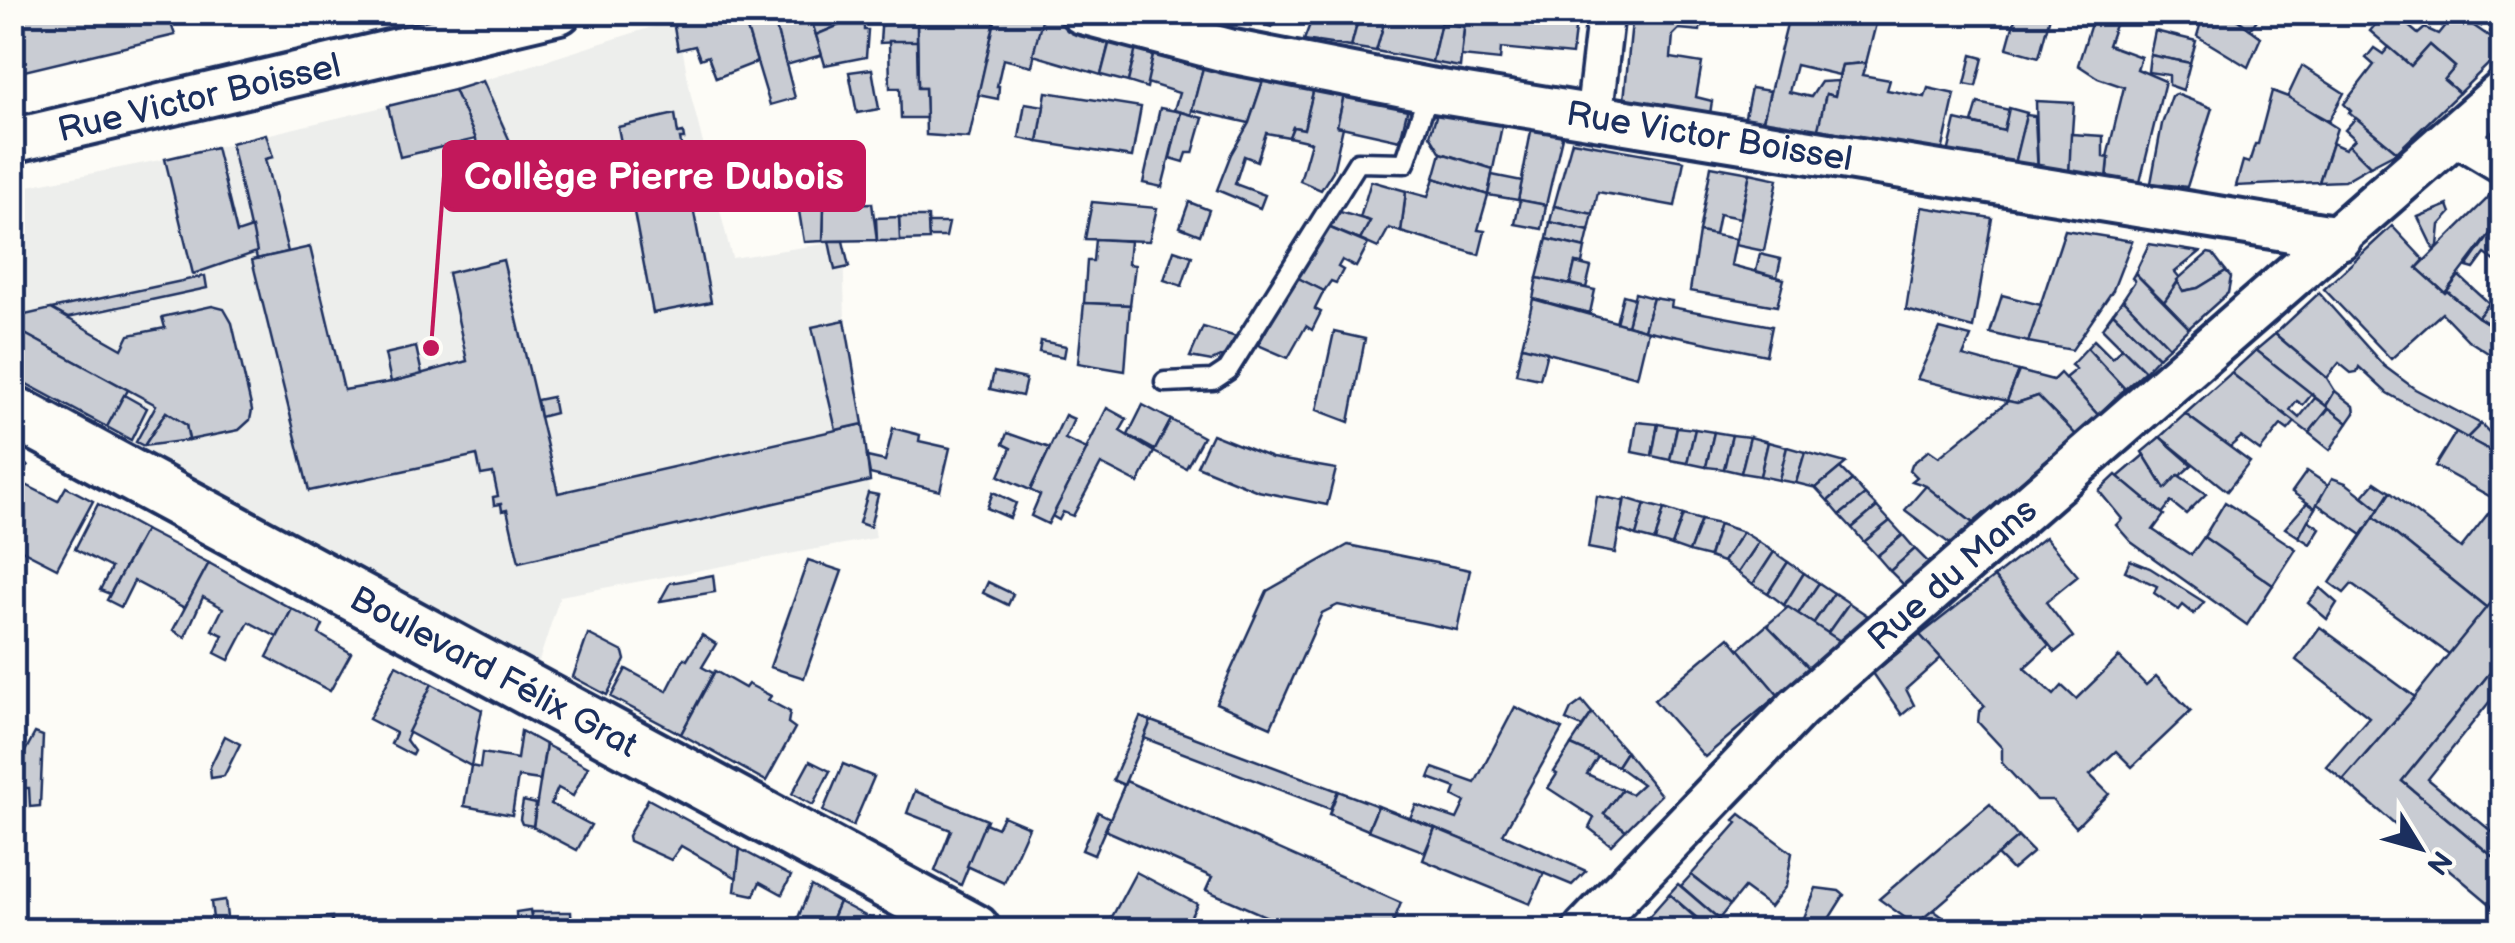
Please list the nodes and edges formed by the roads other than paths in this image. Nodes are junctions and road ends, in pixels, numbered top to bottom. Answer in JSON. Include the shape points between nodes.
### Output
{"nodes":[{"id":1,"x":559,"y":12,"type":"edge"},
{"id":2,"x":1082,"y":12,"type":"edge"},
{"id":3,"x":1606,"y":12,"type":"edge"},
{"id":4,"x":1429,"y":90,"type":"junction"},
{"id":5,"x":2502,"y":94,"type":"edge"},
{"id":6,"x":1594,"y":116,"type":"junction"},
{"id":7,"x":2456,"y":137,"type":"junction"},
{"id":8,"x":12,"y":141,"type":"edge"},
{"id":9,"x":2502,"y":166,"type":"edge"},
{"id":10,"x":2340,"y":238,"type":"junction"},
{"id":11,"x":1165,"y":382,"type":"dead end"},
{"id":12,"x":12,"y":411,"type":"edge"},
{"id":13,"x":974,"y":930,"type":"edge"},
{"id":14,"x":1585,"y":930,"type":"edge"}],
"edges":[{"from":1,"to":8,"type":"street","name":"Rue Victor Boissel"},
{"from":2,"to":4,"type":"street","name":"Rue Victor Boissel","via":[[1229,51]]},
{"from":3,"to":6,"type":"street"},
{"from":4,"to":6,"type":"street","name":"Rue Victor Boissel"},
{"from":4,"to":11,"type":"lane","via":[[1406,163],[1358,162],[1228,370],[1213,380]]},
{"from":5,"to":7,"type":"street","name":"Rue du Mans"},
{"from":6,"to":10,"type":"street","name":"Rue Victor Boissel"},
{"from":7,"to":9,"type":"street"},
{"from":7,"to":10,"type":"street","name":"Rue du Mans"},
{"from":10,"to":14,"type":"street","name":"Rue du Mans","via":[[1798,708]]},
{"from":12,"to":13,"type":"main road","name":"Boulevard Félix Grat"}]}
